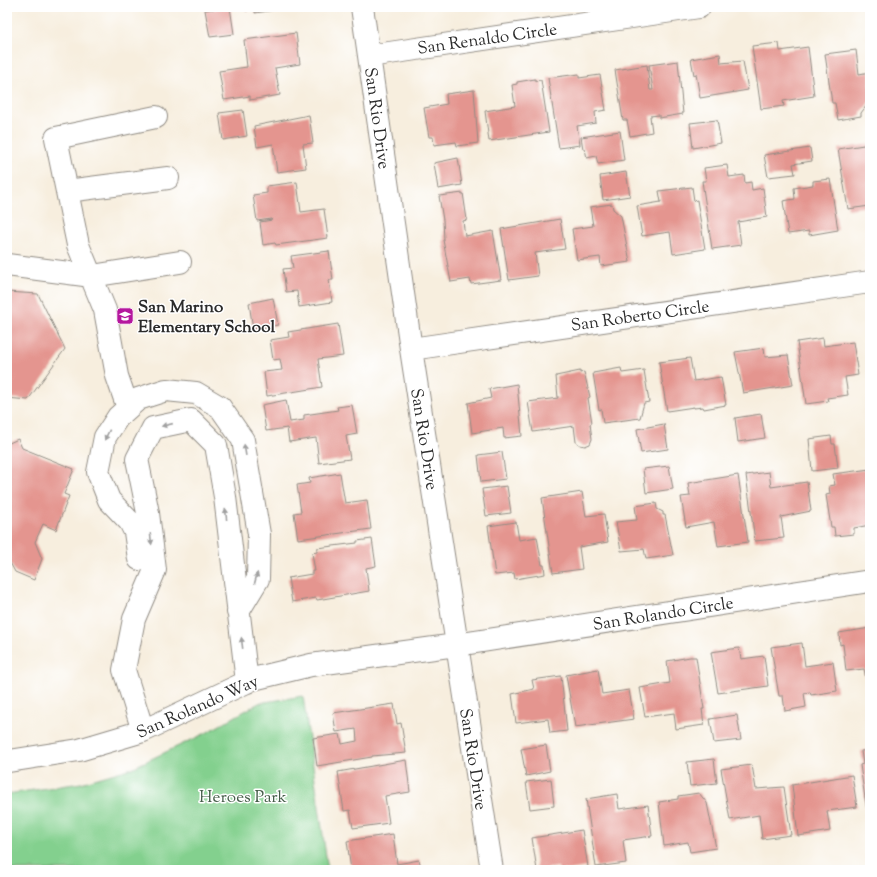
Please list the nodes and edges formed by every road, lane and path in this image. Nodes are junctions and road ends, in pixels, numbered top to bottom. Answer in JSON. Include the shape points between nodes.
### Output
{"nodes":[{"id":1,"x":362,"y":7,"type":"edge"},
{"id":2,"x":699,"y":7,"type":"edge"},
{"id":3,"x":370,"y":56,"type":"junction"},
{"id":4,"x":156,"y":117,"type":"dead end"},
{"id":5,"x":168,"y":178,"type":"dead end"},
{"id":6,"x":67,"y":191,"type":"junction"},
{"id":7,"x":180,"y":262,"type":"dead end"},
{"id":8,"x":7,"y":265,"type":"edge"},
{"id":9,"x":92,"y":276,"type":"junction"},
{"id":10,"x":870,"y":282,"type":"edge"},
{"id":11,"x":411,"y":349,"type":"junction"},
{"id":12,"x":128,"y":408,"type":"junction"},
{"id":13,"x":870,"y":580,"type":"edge"},
{"id":14,"x":143,"y":598,"type":"junction"},
{"id":15,"x":238,"y":612,"type":"junction"},
{"id":16,"x":456,"y":645,"type":"junction"},
{"id":17,"x":247,"y":682,"type":"junction"},
{"id":18,"x":143,"y":731,"type":"junction"},
{"id":19,"x":9,"y":761,"type":"dead end"},
{"id":20,"x":492,"y":870,"type":"edge"}],
"edges":[{"from":1,"to":3,"type":"street","name":"San Rio Drive"},
{"from":2,"to":3,"type":"street","name":"San Renaldo Circle"},
{"from":3,"to":11,"type":"street","name":"San Rio Drive"},
{"from":4,"to":6,"type":"street","via":[[56,138]]},
{"from":5,"to":6,"type":"street"},
{"from":6,"to":9,"type":"street","via":[[78,244]]},
{"from":7,"to":9,"type":"street"},
{"from":8,"to":9,"type":"street"},
{"from":9,"to":12,"type":"street","via":[[105,310],[117,376]]},
{"from":10,"to":11,"type":"street","name":"San Roberto Circle"},
{"from":11,"to":16,"type":"street","name":"San Rio Drive"},
{"from":12,"to":14,"type":"street","one_way":true,"via":[[118,417],[105,437],[98,472],[108,500],[130,522],[136,532]]},
{"from":15,"to":12,"type":"street","one_way":true,"via":[[258,580],[259,534],[243,440],[220,407],[196,392],[166,390],[138,400]]},
{"from":13,"to":16,"type":"street","name":"San Rolando Circle"},
{"from":15,"to":14,"type":"street","one_way":true,"via":[[216,445],[191,420],[153,428],[138,459],[155,570]]},
{"from":14,"to":18,"type":"street","via":[[134,619],[124,670]]},
{"from":17,"to":15,"type":"street","one_way":true},
{"from":16,"to":17,"type":"street","name":"San Rolando Way","via":[[311,665]]},
{"from":16,"to":20,"type":"street","name":"San Rio Drive"},
{"from":17,"to":18,"type":"street","name":"San Rolando Way"},
{"from":18,"to":19,"type":"street","name":"San Rolando Way","via":[[79,750]]}]}
